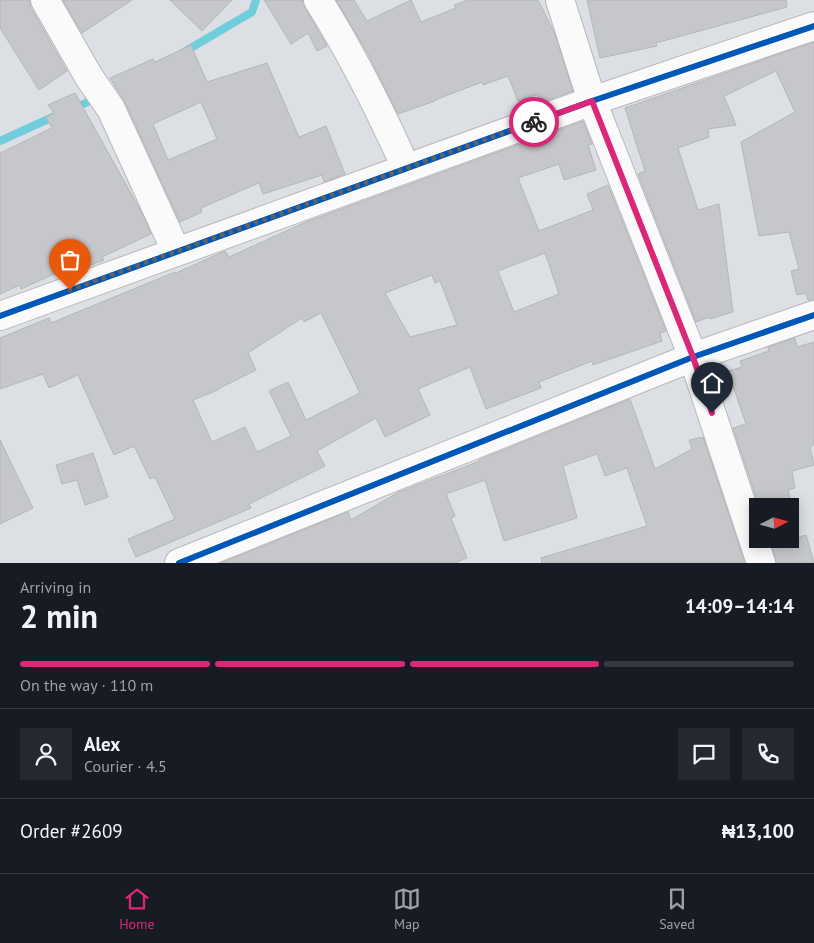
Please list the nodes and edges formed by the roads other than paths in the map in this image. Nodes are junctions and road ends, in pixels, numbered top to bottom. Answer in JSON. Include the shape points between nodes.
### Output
{"nodes":[{"id":1,"x":45,"y":0,"type":"edge"},
{"id":2,"x":318,"y":0,"type":"edge"},
{"id":3,"x":560,"y":0,"type":"edge"},
{"id":4,"x":814,"y":26,"type":"edge"},
{"id":5,"x":592,"y":101,"type":"junction"},
{"id":6,"x":406,"y":168,"type":"junction"},
{"id":7,"x":176,"y":251,"type":"junction"},
{"id":8,"x":0,"y":316,"type":"edge"},
{"id":9,"x":814,"y":316,"type":"edge"},
{"id":10,"x":693,"y":357,"type":"junction"},
{"id":11,"x":179,"y":563,"type":"edge"},
{"id":12,"x":761,"y":563,"type":"edge"}],
"edges":[{"from":1,"to":7,"type":"street","via":[[111,109]]},
{"from":2,"to":6,"type":"street","via":[[379,109]]},
{"from":3,"to":5,"type":"street"},
{"from":4,"to":5,"type":"street"},
{"from":5,"to":6,"type":"street"},
{"from":5,"to":10,"type":"street"},
{"from":6,"to":7,"type":"street"},
{"from":7,"to":8,"type":"street"},
{"from":9,"to":10,"type":"street"},
{"from":10,"to":11,"type":"street"},
{"from":10,"to":12,"type":"street"}]}
